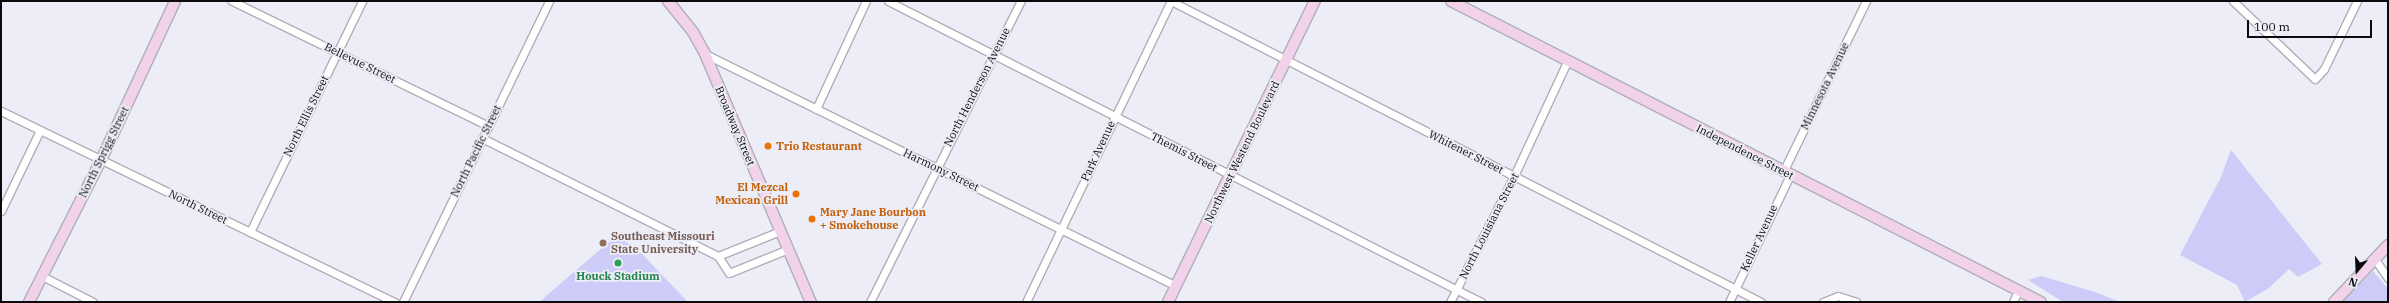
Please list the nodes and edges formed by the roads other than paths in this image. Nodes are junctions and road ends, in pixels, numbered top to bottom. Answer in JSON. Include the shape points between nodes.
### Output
{"nodes":[{"id":1,"x":175,"y":1,"type":"edge"},
{"id":2,"x":232,"y":1,"type":"edge"},
{"id":3,"x":362,"y":1,"type":"edge"},
{"id":4,"x":550,"y":1,"type":"edge"},
{"id":5,"x":668,"y":1,"type":"edge"},
{"id":6,"x":866,"y":1,"type":"edge"},
{"id":7,"x":888,"y":1,"type":"edge"},
{"id":8,"x":1021,"y":1,"type":"edge"},
{"id":9,"x":1171,"y":1,"type":"edge"},
{"id":10,"x":1315,"y":1,"type":"edge"},
{"id":11,"x":1451,"y":1,"type":"edge"},
{"id":12,"x":1866,"y":1,"type":"edge"},
{"id":13,"x":2233,"y":1,"type":"edge"},
{"id":14,"x":2357,"y":1,"type":"edge"},
{"id":15,"x":337,"y":52,"type":"junction"},
{"id":16,"x":705,"y":54,"type":"junction"},
{"id":17,"x":994,"y":55,"type":"junction"},
{"id":18,"x":1288,"y":59,"type":"junction"},
{"id":19,"x":1567,"y":62,"type":"junction"},
{"id":20,"x":816,"y":109,"type":"junction"},
{"id":21,"x":1,"y":111,"type":"edge"},
{"id":22,"x":1114,"y":117,"type":"junction"},
{"id":23,"x":488,"y":126,"type":"junction"},
{"id":24,"x":40,"y":130,"type":"junction"},
{"id":25,"x":482,"y":138,"type":"junction"},
{"id":26,"x":101,"y":160,"type":"junction"},
{"id":27,"x":936,"y":168,"type":"junction"},
{"id":28,"x":1786,"y":173,"type":"junction"},
{"id":29,"x":1230,"y":176,"type":"junction"},
{"id":30,"x":1514,"y":176,"type":"junction"},
{"id":31,"x":1,"y":211,"type":"edge"},
{"id":32,"x":1061,"y":228,"type":"junction"},
{"id":33,"x":780,"y":231,"type":"junction"},
{"id":34,"x":250,"y":232,"type":"junction"},
{"id":35,"x":2388,"y":245,"type":"edge"},
{"id":36,"x":788,"y":249,"type":"junction"},
{"id":37,"x":718,"y":256,"type":"junction"},
{"id":38,"x":2374,"y":258,"type":"junction"},
{"id":39,"x":42,"y":276,"type":"junction"},
{"id":40,"x":2388,"y":278,"type":"edge"},
{"id":41,"x":1176,"y":286,"type":"junction"},
{"id":42,"x":1736,"y":289,"type":"junction"},
{"id":43,"x":1457,"y":290,"type":"junction"},
{"id":44,"x":2018,"y":291,"type":"junction"},
{"id":45,"x":1172,"y":301,"type":"edge"},
{"id":46,"x":29,"y":302,"type":"edge"},
{"id":47,"x":93,"y":302,"type":"edge"},
{"id":48,"x":395,"y":302,"type":"edge"},
{"id":49,"x":403,"y":302,"type":"edge"},
{"id":50,"x":811,"y":302,"type":"edge"},
{"id":51,"x":870,"y":302,"type":"edge"},
{"id":52,"x":1026,"y":302,"type":"edge"},
{"id":53,"x":1450,"y":302,"type":"edge"},
{"id":54,"x":1481,"y":302,"type":"edge"},
{"id":55,"x":1729,"y":302,"type":"edge"},
{"id":56,"x":1761,"y":302,"type":"edge"},
{"id":57,"x":1823,"y":302,"type":"edge"},
{"id":58,"x":1856,"y":302,"type":"edge"},
{"id":59,"x":2013,"y":302,"type":"edge"},
{"id":60,"x":2041,"y":302,"type":"edge"},
{"id":61,"x":2334,"y":302,"type":"edge"}],
"edges":[{"from":1,"to":26,"type":"street","name":"North Sprigg Street"},
{"from":2,"to":15,"type":"street","name":"Bellevue Street"},
{"from":3,"to":15,"type":"street","name":"North Ellis Street"},
{"from":4,"to":23,"type":"street","name":"North Pacific Street"},
{"from":5,"to":16,"type":"street","name":"Broadway Street","via":[[693,32]]},
{"from":6,"to":20,"type":"street"},
{"from":7,"to":17,"type":"street","name":"Themis Street"},
{"from":8,"to":17,"type":"street","name":"North Henderson Avenue"},
{"from":9,"to":18,"type":"street","name":"Whitener Street"},
{"from":9,"to":22,"type":"street","name":"Park Avenue"},
{"from":10,"to":18,"type":"street","name":"Northwest Westend Boulevard"},
{"from":11,"to":19,"type":"street","name":"Independence Street"},
{"from":12,"to":28,"type":"street","name":"Minnesota Avenue"},
{"from":13,"to":14,"type":"street","via":[[2316,79],[2324,69]]},
{"from":15,"to":23,"type":"street","name":"Bellevue Street"},
{"from":15,"to":34,"type":"street","name":"North Ellis Street"},
{"from":16,"to":20,"type":"street","name":"Harmony Street"},
{"from":16,"to":33,"type":"street","name":"Broadway Street"},
{"from":17,"to":22,"type":"street","name":"Themis Street"},
{"from":17,"to":27,"type":"street","name":"North Henderson Avenue"},
{"from":18,"to":29,"type":"street","name":"Northwest Westend Boulevard"},
{"from":18,"to":30,"type":"street","name":"Whitener Street"},
{"from":19,"to":28,"type":"street","name":"Independence Street"},
{"from":19,"to":30,"type":"street","name":"North Louisiana Street"},
{"from":20,"to":27,"type":"street","name":"Harmony Street"},
{"from":21,"to":24,"type":"street","name":"North Street"},
{"from":22,"to":29,"type":"street","name":"Themis Street"},
{"from":22,"to":32,"type":"street","name":"Park Avenue"},
{"from":23,"to":25,"type":"street","name":"North Pacific Street"},
{"from":24,"to":26,"type":"street","name":"North Street"},
{"from":24,"to":31,"type":"street"},
{"from":25,"to":37,"type":"street"},
{"from":25,"to":49,"type":"street","name":"North Pacific Street"},
{"from":26,"to":34,"type":"street","name":"North Street"},
{"from":26,"to":39,"type":"street","name":"North Sprigg Street"},
{"from":27,"to":32,"type":"street","name":"Harmony Street"},
{"from":27,"to":51,"type":"street","name":"North Henderson Avenue"},
{"from":28,"to":42,"type":"street","name":"Keller Avenue"},
{"from":28,"to":44,"type":"street","name":"Independence Street"},
{"from":29,"to":41,"type":"street","name":"Northwest Westend Boulevard"},
{"from":29,"to":43,"type":"street","name":"Themis Street"},
{"from":30,"to":42,"type":"street","name":"Whitener Street"},
{"from":30,"to":43,"type":"street","name":"North Louisiana Street"},
{"from":32,"to":41,"type":"street","name":"Harmony Street"},
{"from":32,"to":52,"type":"street","name":"Park Avenue"},
{"from":33,"to":36,"type":"street","name":"Broadway Street"},
{"from":33,"to":37,"type":"street"},
{"from":34,"to":48,"type":"street","name":"North Street"},
{"from":35,"to":38,"type":"street"},
{"from":36,"to":37,"type":"street","via":[[729,273]]},
{"from":36,"to":50,"type":"street","name":"Broadway Street"},
{"from":38,"to":40,"type":"street"},
{"from":38,"to":61,"type":"street"},
{"from":39,"to":46,"type":"street","name":"North Sprigg Street"},
{"from":39,"to":47,"type":"street"},
{"from":41,"to":45,"type":"street","name":"Northwest Westend Boulevard"},
{"from":42,"to":55,"type":"street","name":"Keller Avenue"},
{"from":42,"to":56,"type":"street","name":"Whitener Street"},
{"from":43,"to":53,"type":"street","name":"North Louisiana Street"},
{"from":43,"to":54,"type":"street","name":"Themis Street"},
{"from":44,"to":59,"type":"street"},
{"from":44,"to":60,"type":"street","name":"Independence Street"},
{"from":57,"to":58,"type":"street","via":[[1838,296]]}]}
